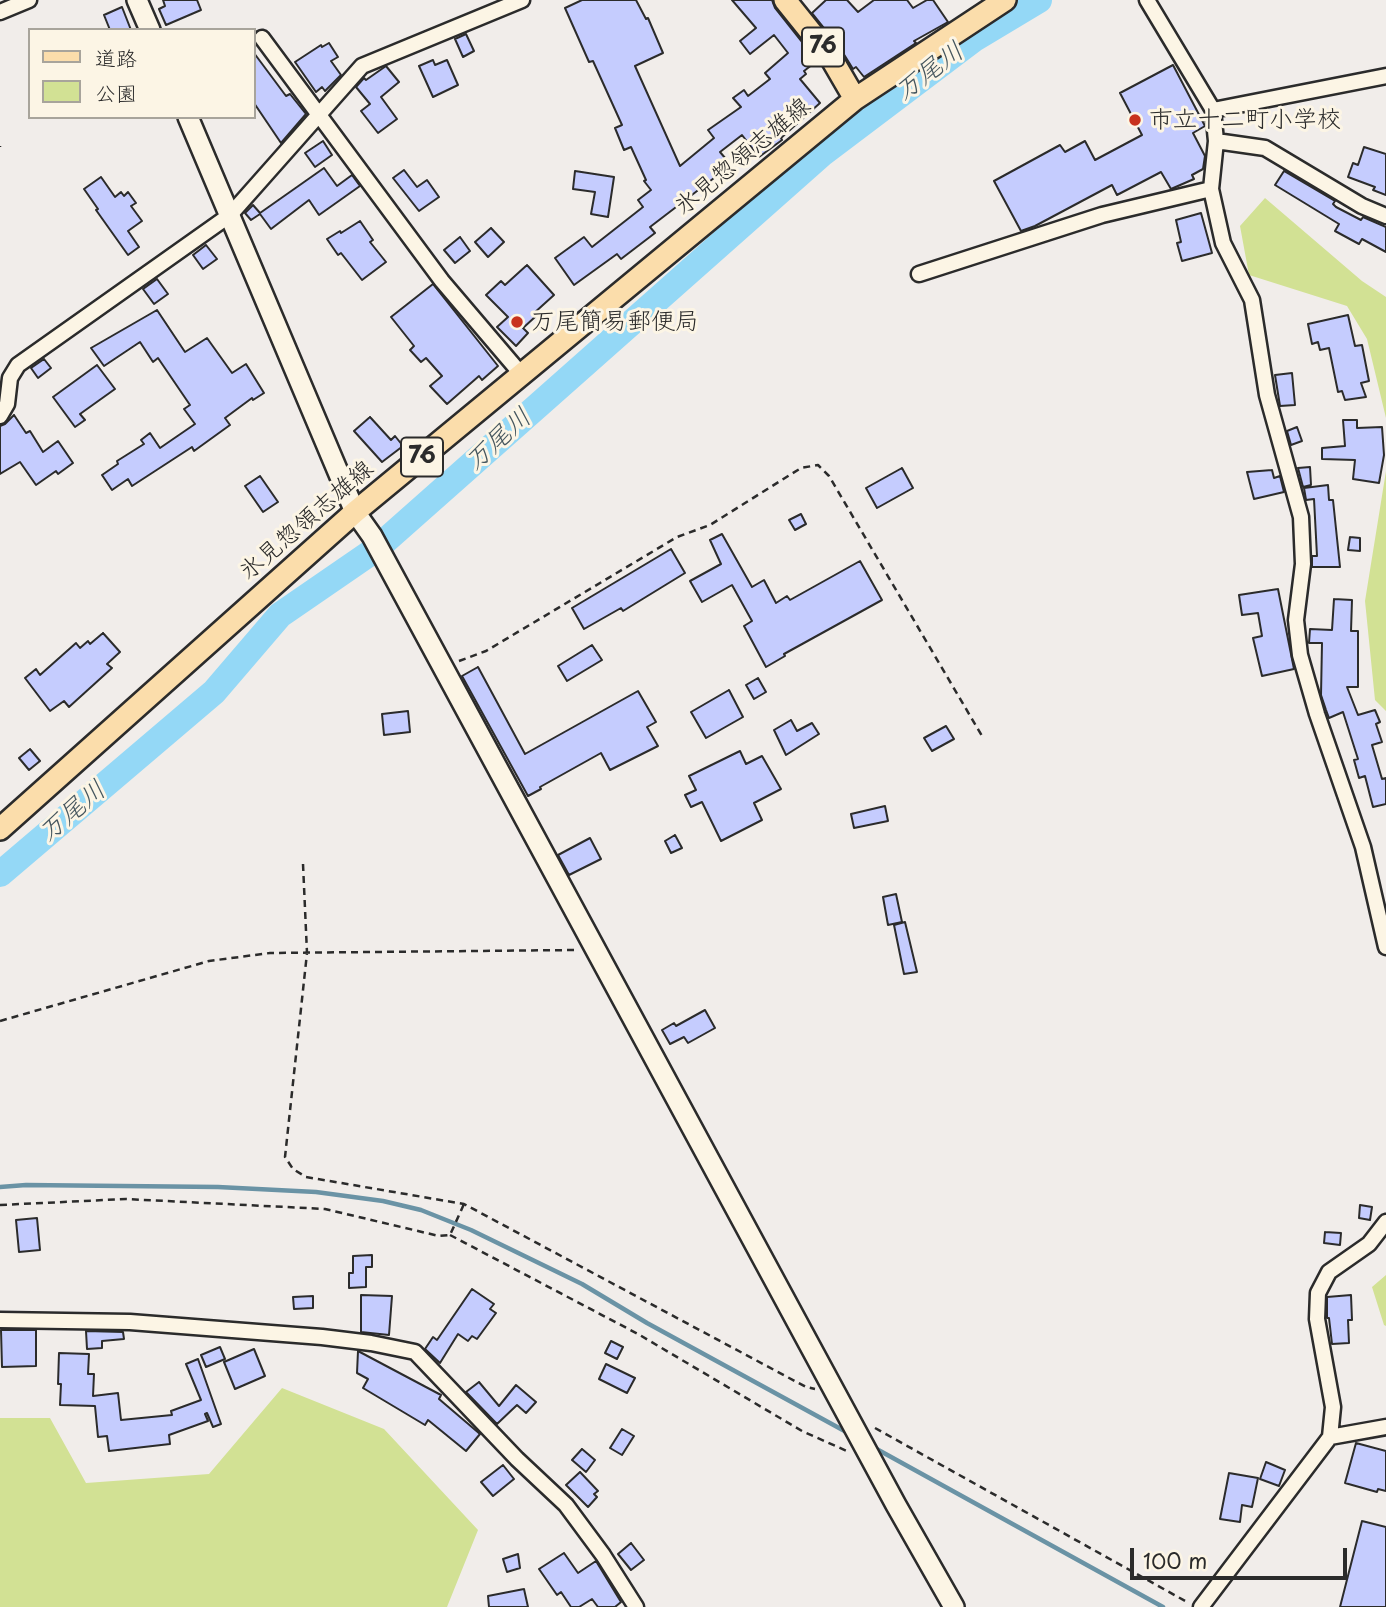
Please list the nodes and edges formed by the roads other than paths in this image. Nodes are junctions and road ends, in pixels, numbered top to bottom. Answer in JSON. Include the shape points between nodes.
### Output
{"nodes":[{"id":1,"x":29,"y":0,"type":"edge"},
{"id":2,"x":137,"y":0,"type":"edge"},
{"id":3,"x":522,"y":0,"type":"edge"},
{"id":4,"x":785,"y":0,"type":"edge"},
{"id":5,"x":1005,"y":0,"type":"edge"},
{"id":6,"x":1147,"y":0,"type":"edge"},
{"id":7,"x":0,"y":12,"type":"edge"},
{"id":8,"x":149,"y":28,"type":"edge"},
{"id":9,"x":262,"y":38,"type":"dead end"},
{"id":10,"x":1386,"y":76,"type":"edge"},
{"id":11,"x":855,"y":99,"type":"junction"},
{"id":12,"x":1213,"y":110,"type":"junction"},
{"id":13,"x":318,"y":115,"type":"junction"},
{"id":14,"x":189,"y":119,"type":"edge"},
{"id":15,"x":1216,"y":141,"type":"junction"},
{"id":16,"x":1211,"y":189,"type":"junction"},
{"id":17,"x":230,"y":215,"type":"junction"},
{"id":18,"x":1386,"y":216,"type":"edge"},
{"id":19,"x":919,"y":274,"type":"dead end"},
{"id":20,"x":522,"y":374,"type":"junction"},
{"id":21,"x":0,"y":416,"type":"edge"},
{"id":22,"x":355,"y":512,"type":"junction"},
{"id":23,"x":0,"y":828,"type":"edge"},
{"id":24,"x":1386,"y":947,"type":"edge"},
{"id":25,"x":1386,"y":1222,"type":"edge"},
{"id":26,"x":0,"y":1320,"type":"edge"},
{"id":27,"x":1386,"y":1427,"type":"edge"},
{"id":28,"x":1329,"y":1437,"type":"junction"},
{"id":29,"x":636,"y":1607,"type":"edge"},
{"id":30,"x":954,"y":1607,"type":"edge"},
{"id":31,"x":1199,"y":1607,"type":"edge"}],
"edges":[{"from":1,"to":7,"type":"street"},
{"from":2,"to":8,"type":"street"},
{"from":3,"to":13,"type":"street","via":[[362,66]]},
{"from":4,"to":11,"type":"main road","number":"76","via":[[830,56]]},
{"from":5,"to":11,"type":"main road","name":"氷見惣領志雄線"},
{"from":6,"to":12,"type":"street"},
{"from":9,"to":13,"type":"street"},
{"from":10,"to":12,"type":"street"},
{"from":11,"to":20,"type":"main road","name":"氷見惣領志雄線","number":"76"},
{"from":12,"to":15,"type":"street"},
{"from":13,"to":17,"type":"street"},
{"from":13,"to":20,"type":"street","via":[[442,281]]},
{"from":14,"to":17,"type":"street"},
{"from":15,"to":16,"type":"street"},
{"from":15,"to":18,"type":"street","via":[[1265,148]]},
{"from":16,"to":19,"type":"street","via":[[1102,215]]},
{"from":16,"to":24,"type":"street","via":[[1223,243],[1252,300],[1267,395],[1301,517],[1303,564],[1296,620],[1300,655],[1363,848]]},
{"from":17,"to":21,"type":"street","via":[[18,365]]},
{"from":17,"to":22,"type":"street"},
{"from":20,"to":22,"type":"main road","name":"氷見惣領志雄線","number":"76"},
{"from":22,"to":23,"type":"main road","name":"氷見惣領志雄線","number":"76"},
{"from":22,"to":30,"type":"street"},
{"from":25,"to":28,"type":"street","via":[[1369,1244],[1329,1272],[1318,1293],[1317,1319],[1333,1407]]},
{"from":26,"to":29,"type":"street","via":[[155,1324],[322,1337],[415,1352],[566,1505]]},
{"from":27,"to":28,"type":"street"},
{"from":28,"to":31,"type":"street"}]}
